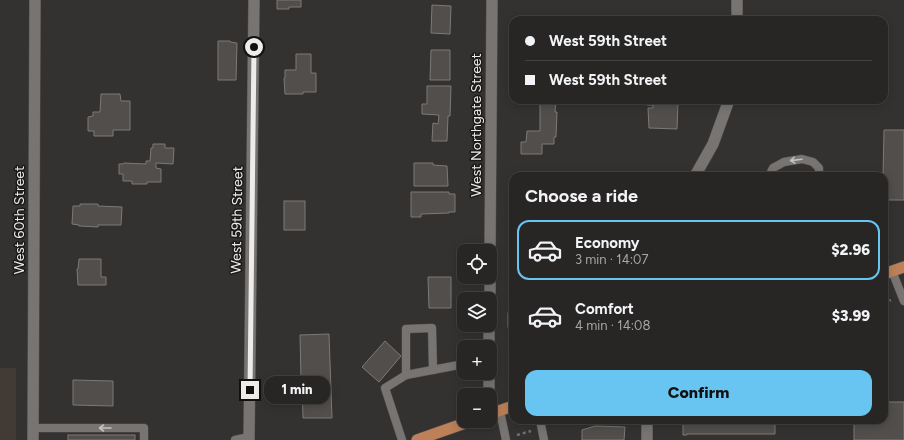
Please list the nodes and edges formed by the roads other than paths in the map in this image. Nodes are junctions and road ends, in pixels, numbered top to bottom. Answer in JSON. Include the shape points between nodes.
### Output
{"nodes":[{"id":1,"x":35,"y":0,"type":"edge"},
{"id":2,"x":254,"y":0,"type":"edge"},
{"id":3,"x":492,"y":0,"type":"edge"},
{"id":4,"x":737,"y":0,"type":"edge"},
{"id":5,"x":737,"y":16,"type":"edge"},
{"id":6,"x":728,"y":104,"type":"edge"},
{"id":7,"x":697,"y":172,"type":"edge"},
{"id":8,"x":771,"y":172,"type":"edge"},
{"id":9,"x":819,"y":172,"type":"edge"},
{"id":10,"x":490,"y":244,"type":"edge"},
{"id":11,"x":904,"y":266,"type":"edge"},
{"id":12,"x":888,"y":272,"type":"edge"},
{"id":13,"x":904,"y":301,"type":"edge"},
{"id":14,"x":457,"y":365,"type":"edge"},
{"id":15,"x":433,"y":370,"type":"junction"},
{"id":16,"x":406,"y":374,"type":"junction"},
{"id":17,"x":509,"y":407,"type":"edge"},
{"id":18,"x":497,"y":411,"type":"edge"},
{"id":19,"x":497,"y":417,"type":"edge"},
{"id":20,"x":541,"y":424,"type":"edge"},
{"id":21,"x":647,"y":424,"type":"edge"},
{"id":22,"x":457,"y":426,"type":"edge"},
{"id":23,"x":33,"y":428,"type":"junction"},
{"id":24,"x":249,"y":439,"type":"edge"},
{"id":25,"x":33,"y":440,"type":"edge"},
{"id":26,"x":144,"y":440,"type":"edge"},
{"id":27,"x":235,"y":440,"type":"edge"},
{"id":28,"x":402,"y":440,"type":"edge"},
{"id":29,"x":417,"y":440,"type":"edge"},
{"id":30,"x":506,"y":440,"type":"edge"},
{"id":31,"x":544,"y":440,"type":"edge"},
{"id":32,"x":647,"y":440,"type":"edge"}],
"edges":[{"from":1,"to":23,"type":"street","name":"West 60th Street"},
{"from":2,"to":24,"type":"street","name":"West 59th Street"},
{"from":3,"to":10,"type":"street","name":"West Northgate Street"},
{"from":4,"to":5,"type":"street"},
{"from":6,"to":7,"type":"street","via":[[713,144]]},
{"from":9,"to":8,"type":"lane","one_way":true,"via":[[819,168],[813,162],[802,159],[784,162]]},
{"from":11,"to":12,"type":"main road"},
{"from":12,"to":13,"type":"lane"},
{"from":14,"to":15,"type":"lane"},
{"from":15,"to":16,"type":"lane"},
{"from":15,"to":16,"type":"lane","via":[[432,328],[406,329]]},
{"from":16,"to":28,"type":"lane","via":[[385,388]]},
{"from":17,"to":18,"type":"main road"},
{"from":19,"to":30,"type":"lane"},
{"from":20,"to":31,"type":"lane"},
{"from":21,"to":32,"type":"street"},
{"from":22,"to":29,"type":"main road"},
{"from":23,"to":25,"type":"street","name":"West 60th Street"},
{"from":26,"to":23,"type":"lane","one_way":true,"via":[[144,428]]},
{"from":24,"to":27,"type":"lane"}]}
